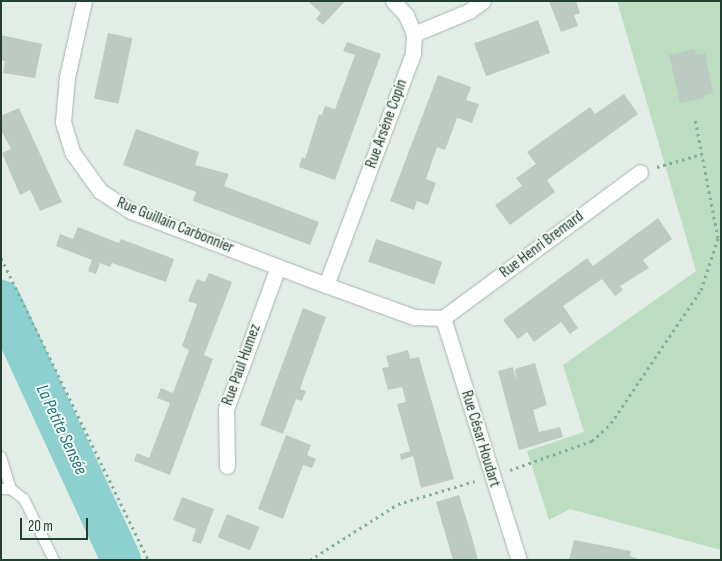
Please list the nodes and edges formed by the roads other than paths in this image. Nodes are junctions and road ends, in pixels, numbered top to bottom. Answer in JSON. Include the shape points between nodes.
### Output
{"nodes":[{"id":1,"x":84,"y":1,"type":"edge"},
{"id":2,"x":393,"y":1,"type":"edge"},
{"id":3,"x":483,"y":1,"type":"edge"},
{"id":4,"x":414,"y":34,"type":"junction"},
{"id":5,"x":640,"y":172,"type":"road end"},
{"id":6,"x":278,"y":267,"type":"junction"},
{"id":7,"x":326,"y":285,"type":"junction"},
{"id":8,"x":443,"y":318,"type":"junction"},
{"id":9,"x":1,"y":457,"type":"edge"},
{"id":10,"x":227,"y":466,"type":"dead end"},
{"id":11,"x":6,"y":489,"type":"edge"},
{"id":12,"x":54,"y":560,"type":"edge"},
{"id":13,"x":518,"y":560,"type":"edge"}],
"edges":[{"from":1,"to":6,"type":"street","name":"Rue Guillain Carbonnier","via":[[63,108],[67,138],[79,166],[100,191],[119,206]]},
{"from":2,"to":4,"type":"street","via":[[406,15]]},
{"from":3,"to":4,"type":"street","via":[[469,11]]},
{"from":4,"to":7,"type":"street","name":"Rue Arsène Copin","via":[[413,53]]},
{"from":5,"to":8,"type":"street","name":"Rue Henri Bremard"},
{"from":6,"to":7,"type":"street","name":"Rue Guillain Carbonnier"},
{"from":6,"to":10,"type":"street","name":"Rue Paul Humez","via":[[226,409]]},
{"from":7,"to":8,"type":"street","name":"Rue Guillain Carbonnier","via":[[414,316]]},
{"from":8,"to":13,"type":"street","name":"Rue César Houdart"},
{"from":9,"to":11,"type":"lane"},
{"from":11,"to":12,"type":"lane","via":[[24,498]]}]}
